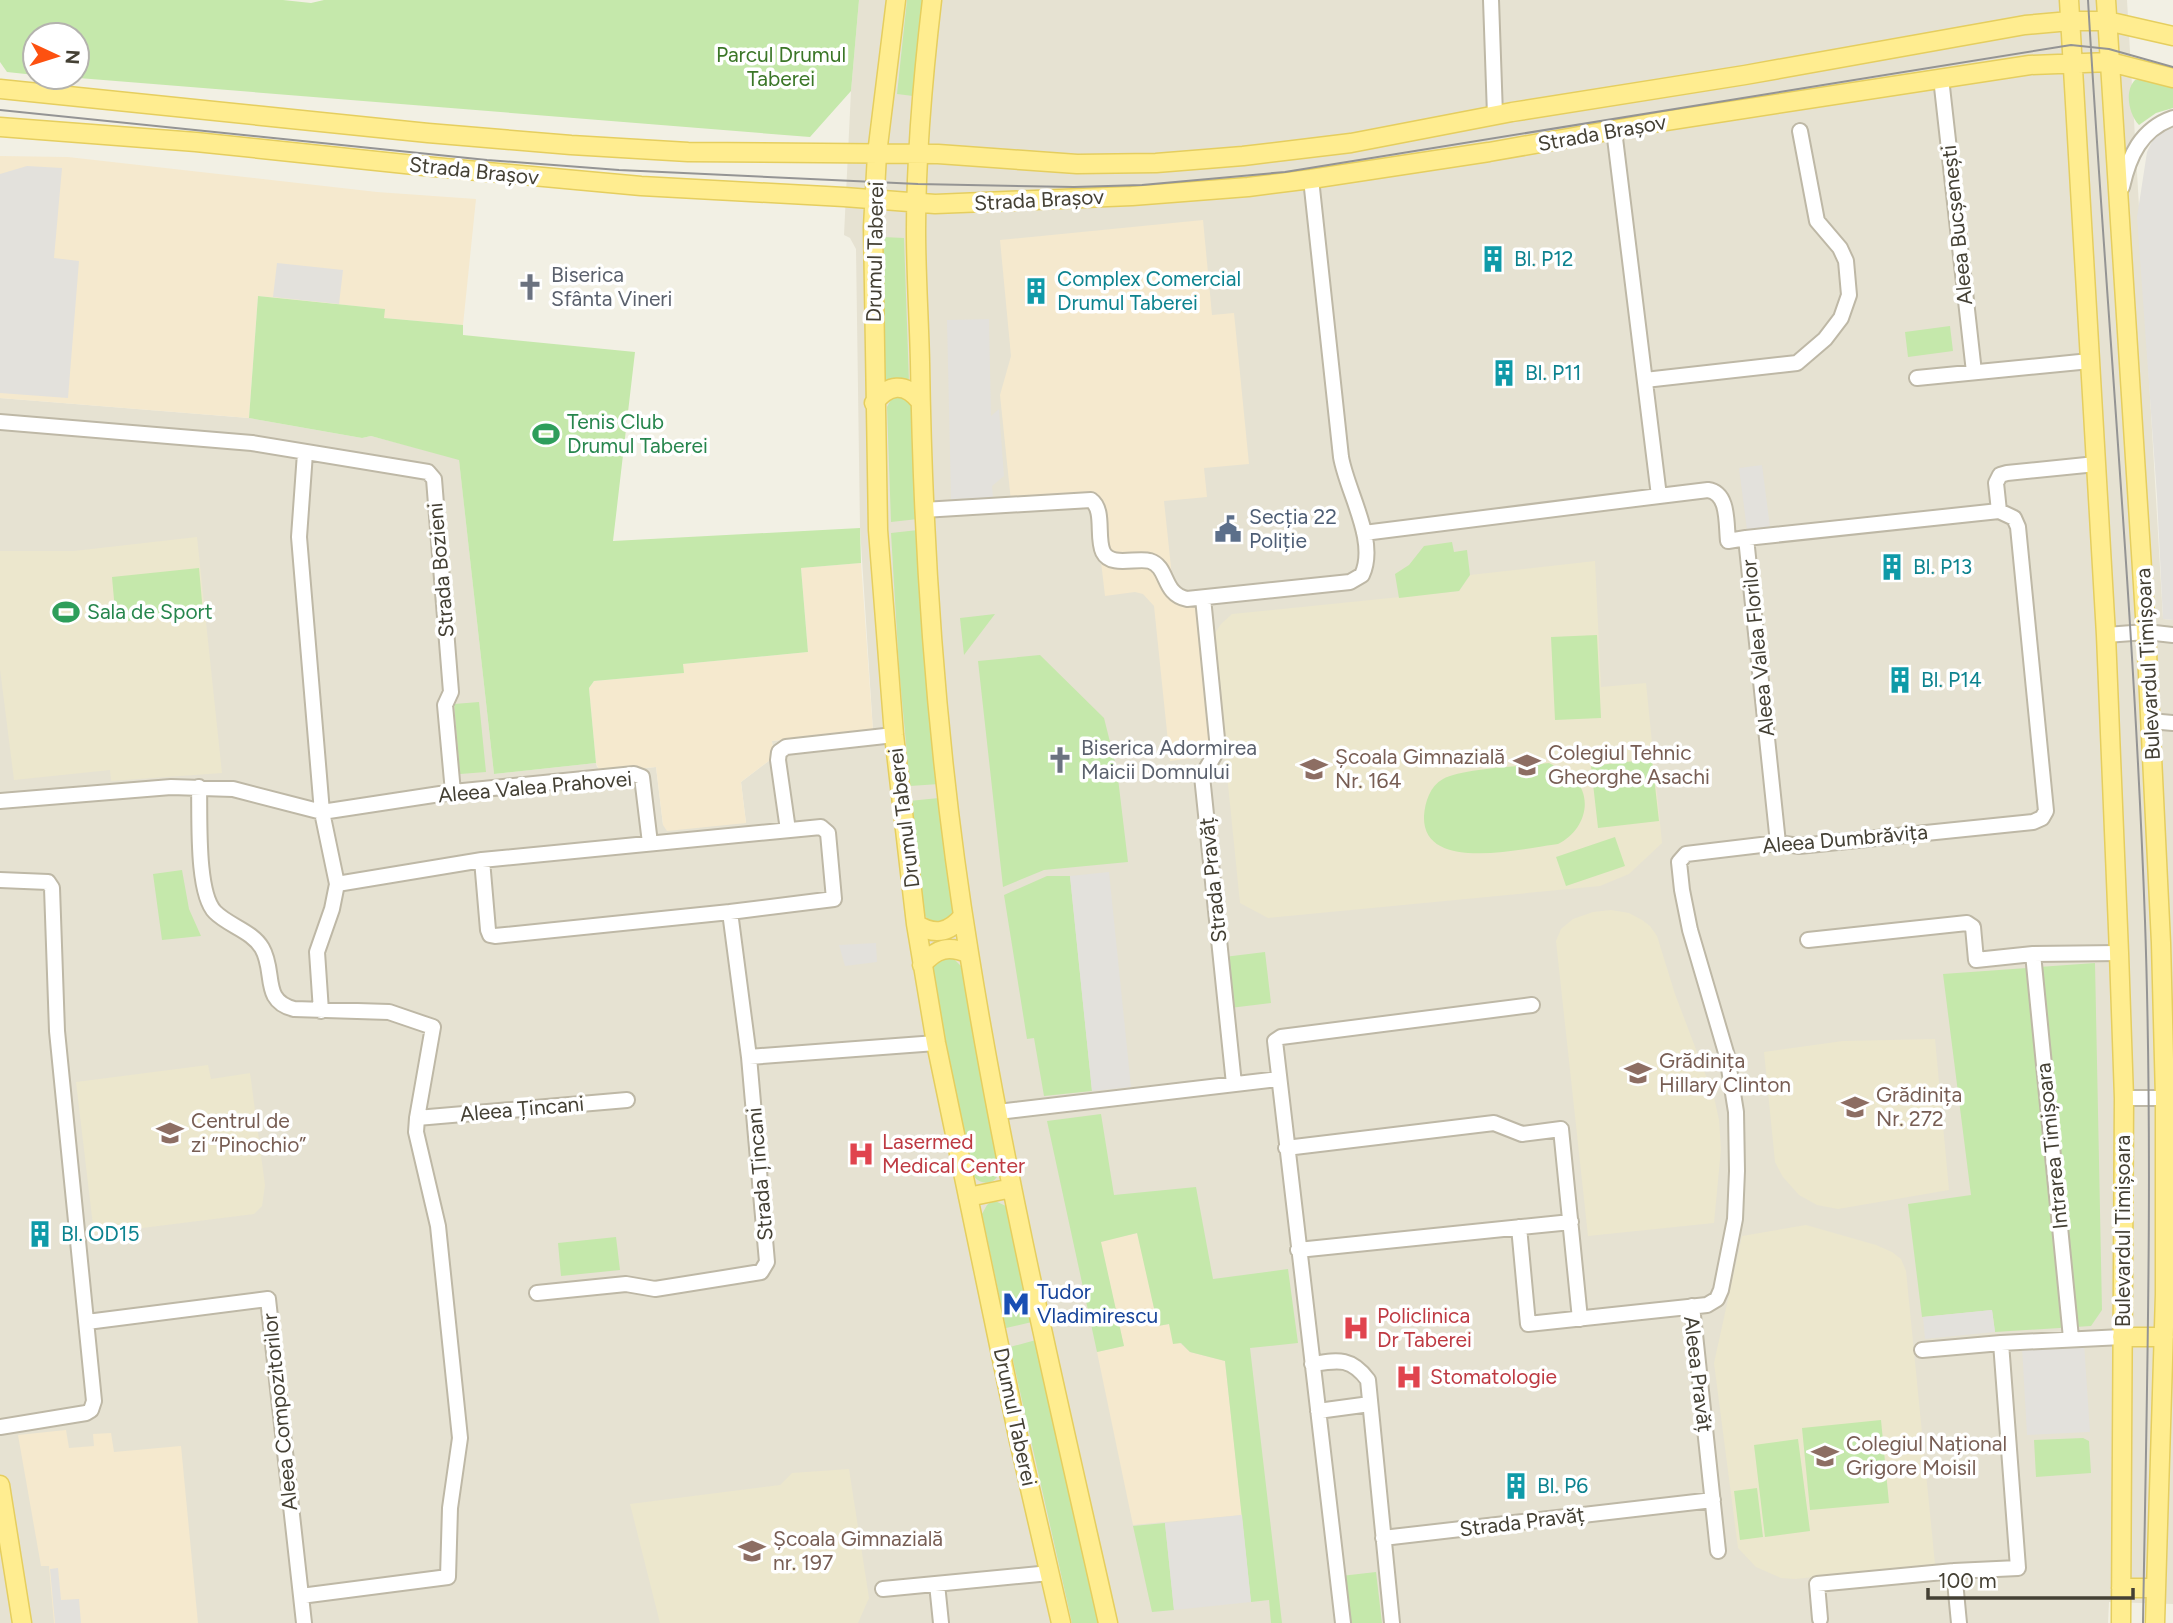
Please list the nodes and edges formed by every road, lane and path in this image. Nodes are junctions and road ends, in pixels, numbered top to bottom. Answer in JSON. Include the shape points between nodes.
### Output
{"nodes":[{"id":1,"x":896,"y":0,"type":"edge"},
{"id":2,"x":932,"y":0,"type":"edge"},
{"id":3,"x":1491,"y":0,"type":"edge"},
{"id":4,"x":2069,"y":0,"type":"edge"},
{"id":5,"x":2106,"y":0,"type":"edge"},
{"id":6,"x":2070,"y":20,"type":"junction"},
{"id":7,"x":2107,"y":20,"type":"junction"},
{"id":8,"x":2173,"y":36,"type":"edge"},
{"id":9,"x":2072,"y":62,"type":"junction"},
{"id":10,"x":2110,"y":62,"type":"junction"},
{"id":11,"x":1941,"y":78,"type":"junction"},
{"id":12,"x":2173,"y":78,"type":"edge"},
{"id":13,"x":1,"y":88,"type":"edge"},
{"id":14,"x":1495,"y":115,"type":"junction"},
{"id":15,"x":2173,"y":118,"type":"edge"},
{"id":16,"x":0,"y":127,"type":"edge"},
{"id":17,"x":1614,"y":130,"type":"junction"},
{"id":18,"x":1800,"y":131,"type":"dead end"},
{"id":19,"x":877,"y":154,"type":"junction"},
{"id":20,"x":919,"y":155,"type":"junction"},
{"id":21,"x":1311,"y":179,"type":"junction"},
{"id":22,"x":2119,"y":198,"type":"junction"},
{"id":23,"x":874,"y":199,"type":"junction"},
{"id":24,"x":917,"y":202,"type":"junction"},
{"id":25,"x":2090,"y":360,"type":"junction"},
{"id":26,"x":1974,"y":372,"type":"junction"},
{"id":27,"x":1917,"y":378,"type":"dead end"},
{"id":28,"x":1645,"y":380,"type":"junction"},
{"id":29,"x":920,"y":401,"type":"junction"},
{"id":30,"x":874,"y":403,"type":"junction"},
{"id":31,"x":0,"y":422,"type":"edge"},
{"id":32,"x":306,"y":453,"type":"junction"},
{"id":33,"x":2096,"y":464,"type":"junction"},
{"id":34,"x":1659,"y":496,"type":"junction"},
{"id":35,"x":923,"y":510,"type":"junction"},
{"id":36,"x":1999,"y":511,"type":"junction"},
{"id":37,"x":1364,"y":533,"type":"junction"},
{"id":38,"x":1745,"y":538,"type":"junction"},
{"id":39,"x":1203,"y":598,"type":"junction"},
{"id":40,"x":2146,"y":632,"type":"junction"},
{"id":41,"x":2106,"y":635,"type":"junction"},
{"id":42,"x":2173,"y":635,"type":"edge"},
{"id":43,"x":2150,"y":721,"type":"junction"},
{"id":44,"x":2173,"y":723,"type":"edge"},
{"id":45,"x":894,"y":735,"type":"junction"},
{"id":46,"x":199,"y":787,"type":"junction"},
{"id":47,"x":453,"y":792,"type":"junction"},
{"id":48,"x":0,"y":801,"type":"edge"},
{"id":49,"x":322,"y":812,"type":"junction"},
{"id":50,"x":788,"y":830,"type":"junction"},
{"id":51,"x":650,"y":843,"type":"junction"},
{"id":52,"x":1778,"y":843,"type":"junction"},
{"id":53,"x":482,"y":860,"type":"junction"},
{"id":54,"x":0,"y":880,"type":"edge"},
{"id":55,"x":337,"y":884,"type":"junction"},
{"id":56,"x":730,"y":912,"type":"junction"},
{"id":57,"x":963,"y":916,"type":"junction"},
{"id":58,"x":916,"y":924,"type":"junction"},
{"id":59,"x":1808,"y":940,"type":"dead end"},
{"id":60,"x":2167,"y":944,"type":"edge"},
{"id":61,"x":2119,"y":953,"type":"junction"},
{"id":62,"x":969,"y":954,"type":"junction"},
{"id":63,"x":2033,"y":954,"type":"junction"},
{"id":64,"x":922,"y":965,"type":"junction"},
{"id":65,"x":1532,"y":1005,"type":"dead end"},
{"id":66,"x":321,"y":1011,"type":"junction"},
{"id":67,"x":936,"y":1043,"type":"junction"},
{"id":68,"x":749,"y":1057,"type":"junction"},
{"id":69,"x":1278,"y":1079,"type":"junction"},
{"id":70,"x":1234,"y":1084,"type":"junction"},
{"id":71,"x":2124,"y":1098,"type":"junction"},
{"id":72,"x":2169,"y":1098,"type":"edge"},
{"id":73,"x":627,"y":1100,"type":"dead end"},
{"id":74,"x":998,"y":1112,"type":"junction"},
{"id":75,"x":416,"y":1118,"type":"junction"},
{"id":76,"x":1286,"y":1147,"type":"junction"},
{"id":77,"x":1012,"y":1188,"type":"junction"},
{"id":78,"x":968,"y":1197,"type":"junction"},
{"id":79,"x":1571,"y":1222,"type":"junction"},
{"id":80,"x":1518,"y":1227,"type":"junction"},
{"id":81,"x":1298,"y":1251,"type":"junction"},
{"id":82,"x":537,"y":1293,"type":"dead end"},
{"id":83,"x":1692,"y":1306,"type":"junction"},
{"id":84,"x":1580,"y":1319,"type":"junction"},
{"id":85,"x":87,"y":1322,"type":"junction"},
{"id":86,"x":2122,"y":1337,"type":"junction"},
{"id":87,"x":2164,"y":1337,"type":"junction"},
{"id":88,"x":2071,"y":1338,"type":"junction"},
{"id":89,"x":2001,"y":1343,"type":"junction"},
{"id":90,"x":1922,"y":1350,"type":"dead end"},
{"id":91,"x":1312,"y":1363,"type":"junction"},
{"id":92,"x":2168,"y":1377,"type":"edge"},
{"id":93,"x":1370,"y":1404,"type":"junction"},
{"id":94,"x":1318,"y":1411,"type":"junction"},
{"id":95,"x":0,"y":1427,"type":"edge"},
{"id":96,"x":0,"y":1485,"type":"edge"},
{"id":97,"x":1713,"y":1500,"type":"junction"},
{"id":98,"x":1383,"y":1538,"type":"junction"},
{"id":99,"x":1718,"y":1551,"type":"dead end"},
{"id":100,"x":1954,"y":1571,"type":"junction"},
{"id":101,"x":1050,"y":1573,"type":"junction"},
{"id":102,"x":937,"y":1584,"type":"junction"},
{"id":103,"x":2121,"y":1588,"type":"junction"},
{"id":104,"x":2155,"y":1588,"type":"junction"},
{"id":105,"x":883,"y":1589,"type":"dead end"},
{"id":106,"x":301,"y":1597,"type":"junction"},
{"id":107,"x":1820,"y":1619,"type":"dead end"},
{"id":108,"x":22,"y":1623,"type":"edge"},
{"id":109,"x":304,"y":1623,"type":"edge"},
{"id":110,"x":941,"y":1623,"type":"edge"},
{"id":111,"x":1061,"y":1623,"type":"edge"},
{"id":112,"x":1108,"y":1623,"type":"edge"},
{"id":113,"x":1343,"y":1623,"type":"edge"},
{"id":114,"x":1392,"y":1623,"type":"edge"},
{"id":115,"x":1959,"y":1623,"type":"edge"},
{"id":116,"x":2120,"y":1623,"type":"edge"},
{"id":117,"x":2155,"y":1623,"type":"edge"}],
"edges":[{"from":1,"to":19,"type":"main road","name":"Drumul Taberei"},
{"from":2,"to":20,"type":"main road","name":"Drumul Taberei"},
{"from":3,"to":14,"type":"street"},
{"from":4,"to":6,"type":"main road","name":"Bulevardul Timișoara"},
{"from":5,"to":7,"type":"main road","name":"Bulevardul Timișoara"},
{"from":6,"to":7,"type":"main road","name":"Strada Brașov"},
{"from":6,"to":9,"type":"main road","name":"Bulevardul Timișoara"},
{"from":6,"to":14,"type":"main road","name":"Strada Brașov"},
{"from":7,"to":8,"type":"main road","name":"Strada Brașov"},
{"from":7,"to":10,"type":"main road","name":"Bulevardul Timișoara"},
{"from":9,"to":10,"type":"main road","name":"Strada Brașov"},
{"from":9,"to":11,"type":"main road","name":"Strada Brașov"},
{"from":9,"to":25,"type":"main road","name":"Bulevardul Timișoara"},
{"from":10,"to":12,"type":"main road","name":"Strada Brașov"},
{"from":10,"to":22,"type":"main road","name":"Bulevardul Timișoara"},
{"from":11,"to":17,"type":"main road","name":"Strada Brașov"},
{"from":11,"to":26,"type":"street","name":"Aleea Bucșenești"},
{"from":13,"to":19,"type":"main road","name":"Strada Brașov","via":[[571,145],[688,152]]},
{"from":14,"to":20,"type":"main road","name":"Strada Brașov","via":[[1326,146],[1156,163],[1077,164]]},
{"from":15,"to":22,"type":"street","via":[[2156,125],[2139,141]]},
{"from":16,"to":23,"type":"main road","name":"Strada Brașov","via":[[615,184]]},
{"from":17,"to":21,"type":"main road","name":"Strada Brașov"},
{"from":17,"to":28,"type":"street"},
{"from":18,"to":28,"type":"street","via":[[1817,221],[1846,261],[1849,295],[1840,318],[1825,339],[1797,363]]},
{"from":19,"to":20,"type":"main road","name":"Strada Brașov"},
{"from":19,"to":23,"type":"main road","name":"Drumul Taberei"},
{"from":20,"to":24,"type":"main road","name":"Drumul Taberei"},
{"from":21,"to":24,"type":"main road","name":"Strada Brașov","via":[[1132,196]]},
{"from":21,"to":37,"type":"street","via":[[1340,457]]},
{"from":22,"to":40,"type":"main road","name":"Bulevardul Timișoara"},
{"from":23,"to":24,"type":"main road","name":"Strada Brașov"},
{"from":23,"to":30,"type":"main road","name":"Drumul Taberei"},
{"from":24,"to":29,"type":"main road","name":"Drumul Taberei"},
{"from":25,"to":26,"type":"street"},
{"from":25,"to":33,"type":"main road","name":"Bulevardul Timișoara"},
{"from":26,"to":27,"type":"street"},
{"from":28,"to":34,"type":"street"},
{"from":29,"to":30,"type":"main road","via":[[910,391],[896,387],[883,391]]},
{"from":29,"to":35,"type":"main road","name":"Drumul Taberei"},
{"from":30,"to":45,"type":"main road","name":"Drumul Taberei","via":[[878,530]]},
{"from":31,"to":32,"type":"street","name":"Strada Bozieni","via":[[251,443]]},
{"from":32,"to":47,"type":"street","name":"Strada Bozieni","via":[[426,470],[432,475],[451,692],[445,705]]},
{"from":32,"to":49,"type":"street","via":[[299,537]]},
{"from":33,"to":36,"type":"street","via":[[2000,475],[1996,483]]},
{"from":33,"to":41,"type":"main road","name":"Bulevardul Timișoara"},
{"from":34,"to":37,"type":"street","name":"Aleea Valea Florilor"},
{"from":34,"to":38,"type":"street","name":"Aleea Valea Florilor","via":[[1715,491],[1723,500],[1728,541]]},
{"from":35,"to":39,"type":"street","via":[[1091,500],[1097,506],[1102,551],[1108,557],[1148,561],[1159,567],[1175,595]]},
{"from":35,"to":57,"type":"main road","name":"Drumul Taberei","via":[[939,720]]},
{"from":36,"to":38,"type":"street"},
{"from":36,"to":52,"type":"street","name":"Aleea Dumbrăvița","via":[[2014,518],[2018,527],[2046,811],[2042,818],[1812,844]]},
{"from":37,"to":39,"type":"street","via":[[1366,567],[1358,579]]},
{"from":38,"to":52,"type":"street","name":"Aleea Valea Florilor"},
{"from":39,"to":70,"type":"street","name":"Strada Pravăț","via":[[1218,748],[1202,776]]},
{"from":40,"to":41,"type":"street"},
{"from":40,"to":42,"type":"street"},
{"from":40,"to":43,"type":"main road","name":"Bulevardul Timișoara"},
{"from":41,"to":61,"type":"main road","name":"Bulevardul Timișoara"},
{"from":43,"to":44,"type":"street"},
{"from":43,"to":60,"type":"main road","name":"Bulevardul Timișoara"},
{"from":45,"to":50,"type":"street","via":[[786,747],[779,752]]},
{"from":45,"to":58,"type":"main road","name":"Drumul Taberei"},
{"from":46,"to":48,"type":"street","name":"Aleea Valea Prahovei"},
{"from":46,"to":49,"type":"street","name":"Aleea Valea Prahovei","via":[[233,789]]},
{"from":46,"to":66,"type":"street","via":[[204,888],[214,911],[261,947],[275,1000],[294,1010]]},
{"from":47,"to":49,"type":"street","name":"Aleea Valea Prahovei"},
{"from":47,"to":51,"type":"street","name":"Aleea Valea Prahovei","via":[[634,774],[642,777]]},
{"from":49,"to":55,"type":"street"},
{"from":50,"to":51,"type":"street"},
{"from":50,"to":56,"type":"street","via":[[825,829],[828,833],[834,899]]},
{"from":51,"to":53,"type":"street"},
{"from":52,"to":83,"type":"street","name":"Aleea Dumbrăvița","via":[[1686,854],[1679,862],[1705,987],[1727,1056],[1737,1171],[1735,1219],[1721,1290],[1713,1302]]},
{"from":53,"to":55,"type":"street"},
{"from":53,"to":56,"type":"street","via":[[490,935]]},
{"from":54,"to":85,"type":"street","via":[[41,880],[52,888],[57,1031]]},
{"from":55,"to":66,"type":"street","via":[[317,952]]},
{"from":56,"to":68,"type":"street","name":"Strada Țincani"},
{"from":57,"to":58,"type":"main road","via":[[941,932]]},
{"from":57,"to":62,"type":"main road","name":"Drumul Taberei"},
{"from":58,"to":64,"type":"main road","name":"Drumul Taberei"},
{"from":59,"to":63,"type":"street","via":[[1967,923],[1973,928],[1976,960]]},
{"from":60,"to":72,"type":"main road","name":"Bulevardul Timișoara"},
{"from":61,"to":63,"type":"street"},
{"from":61,"to":71,"type":"main road","name":"Bulevardul Timișoara"},
{"from":62,"to":64,"type":"main road","via":[[944,948]]},
{"from":62,"to":74,"type":"main road","name":"Drumul Taberei"},
{"from":63,"to":88,"type":"street","name":"Intrarea Timișoara"},
{"from":64,"to":67,"type":"main road","name":"Drumul Taberei"},
{"from":65,"to":69,"type":"street","via":[[1278,1038],[1274,1044]]},
{"from":66,"to":75,"type":"street","via":[[389,1012],[433,1027]]},
{"from":67,"to":68,"type":"street"},
{"from":67,"to":78,"type":"main road","name":"Drumul Taberei"},
{"from":68,"to":82,"type":"street","name":"Strada Țincani","via":[[767,1262],[761,1272],[655,1289],[626,1284]]},
{"from":69,"to":70,"type":"street"},
{"from":69,"to":76,"type":"street"},
{"from":70,"to":74,"type":"street"},
{"from":71,"to":72,"type":"street"},
{"from":71,"to":86,"type":"main road","name":"Bulevardul Timișoara"},
{"from":72,"to":87,"type":"main road","name":"Bulevardul Timișoara"},
{"from":73,"to":75,"type":"street","name":"Aleea Țincani"},
{"from":74,"to":77,"type":"main road","name":"Drumul Taberei"},
{"from":75,"to":106,"type":"street","via":[[438,1226],[460,1438],[450,1508],[449,1577]]},
{"from":76,"to":79,"type":"street","via":[[1494,1123],[1522,1134],[1561,1129]]},
{"from":76,"to":81,"type":"street"},
{"from":77,"to":78,"type":"main road"},
{"from":77,"to":112,"type":"main road","name":"Drumul Taberei"},
{"from":78,"to":101,"type":"main road","name":"Drumul Taberei"},
{"from":79,"to":80,"type":"street"},
{"from":79,"to":84,"type":"street"},
{"from":80,"to":81,"type":"street"},
{"from":80,"to":84,"type":"street","name":"Aleea Pravăț","via":[[1528,1324]]},
{"from":81,"to":91,"type":"street"},
{"from":83,"to":84,"type":"street","name":"Aleea Pravăț"},
{"from":83,"to":97,"type":"street","name":"Aleea Pravăț"},
{"from":85,"to":95,"type":"street","via":[[91,1410]]},
{"from":85,"to":106,"type":"street","name":"Aleea Compozitorilor","via":[[268,1298]]},
{"from":86,"to":87,"type":"main road"},
{"from":86,"to":88,"type":"street"},
{"from":86,"to":103,"type":"main road","name":"Bulevardul Timișoara"},
{"from":87,"to":92,"type":"main road","name":"Bulevardul Timișoara"},
{"from":88,"to":89,"type":"street"},
{"from":89,"to":90,"type":"street"},
{"from":89,"to":100,"type":"street","via":[[2018,1568]]},
{"from":91,"to":93,"type":"street","via":[[1337,1360],[1359,1369],[1368,1380]]},
{"from":91,"to":94,"type":"street"},
{"from":92,"to":104,"type":"main road","name":"Bulevardul Timișoara"},
{"from":93,"to":94,"type":"street"},
{"from":93,"to":98,"type":"street"},
{"from":94,"to":113,"type":"street"},
{"from":96,"to":108,"type":"main road"},
{"from":97,"to":98,"type":"street","name":"Strada Pravăț"},
{"from":97,"to":99,"type":"street","name":"Aleea Pravăț"},
{"from":98,"to":114,"type":"street"},
{"from":100,"to":107,"type":"street","via":[[1817,1584]]},
{"from":100,"to":115,"type":"street"},
{"from":101,"to":102,"type":"street"},
{"from":101,"to":111,"type":"main road","name":"Drumul Taberei"},
{"from":102,"to":105,"type":"street"},
{"from":102,"to":110,"type":"street"},
{"from":103,"to":104,"type":"main road"},
{"from":103,"to":116,"type":"main road","name":"Bulevardul Timișoara"},
{"from":104,"to":117,"type":"main road","name":"Bulevardul Timișoara"},
{"from":106,"to":109,"type":"street","name":"Aleea Compozitorilor"}]}
